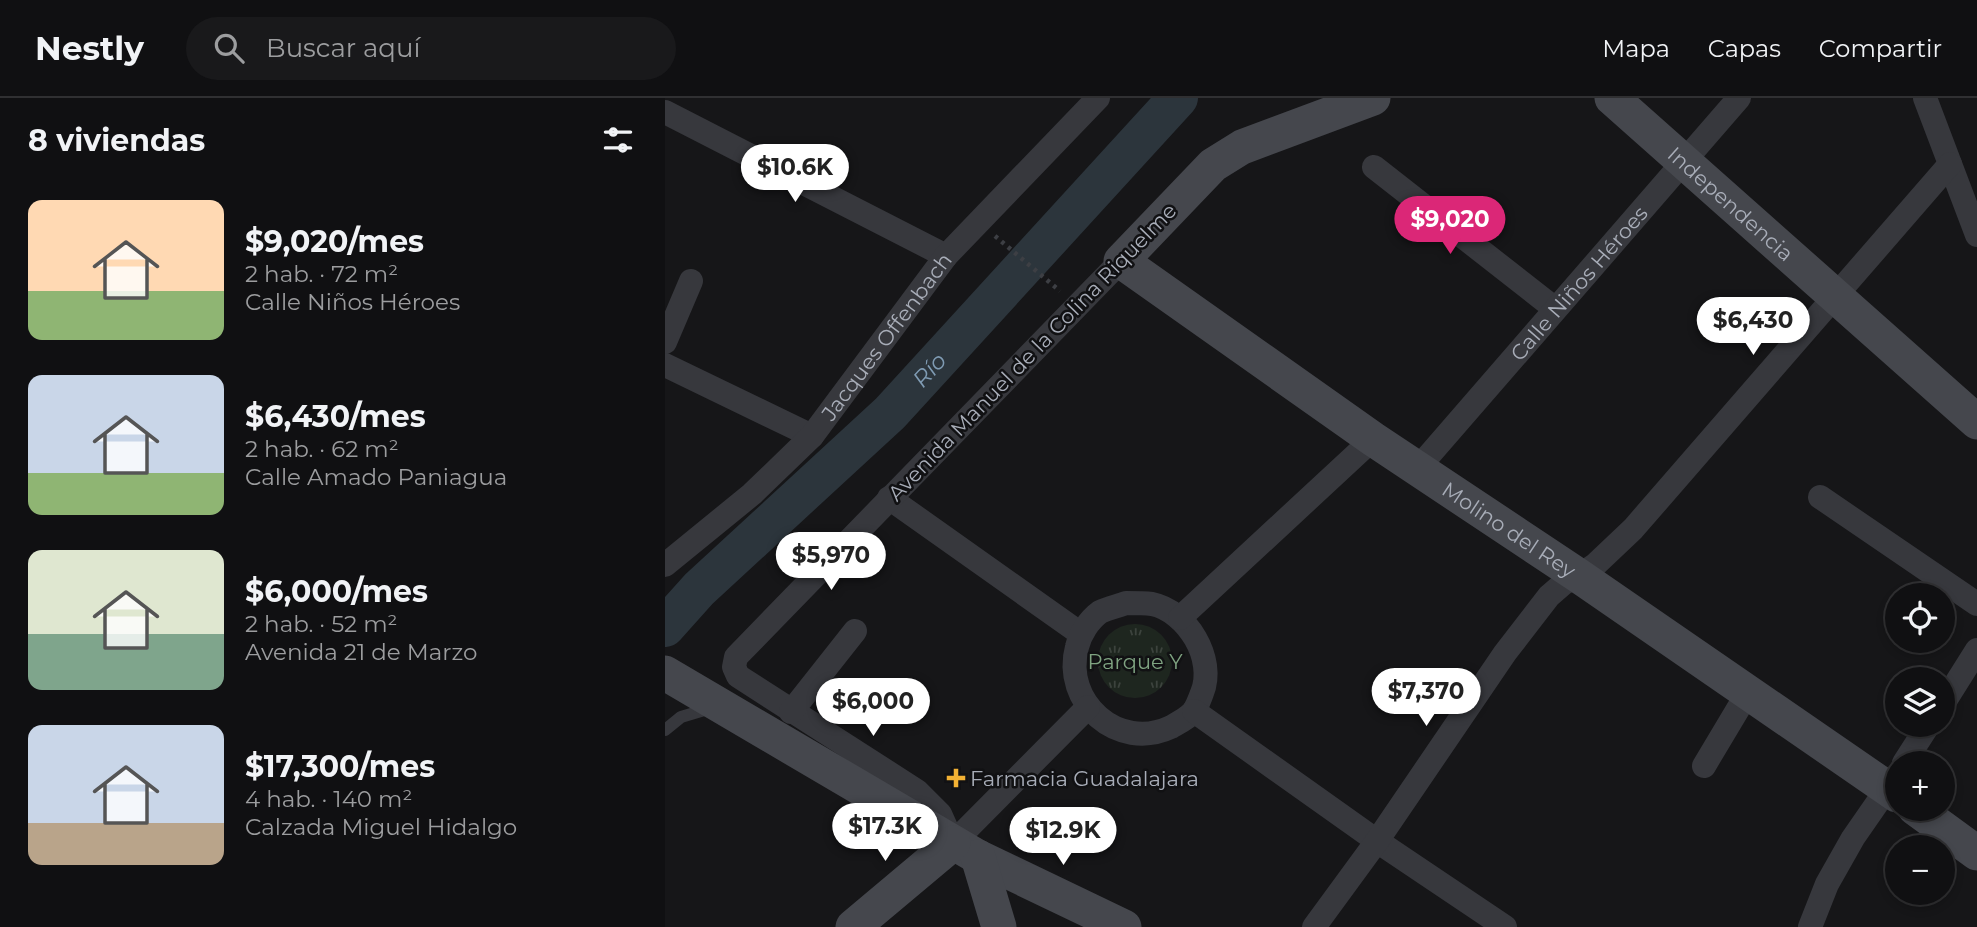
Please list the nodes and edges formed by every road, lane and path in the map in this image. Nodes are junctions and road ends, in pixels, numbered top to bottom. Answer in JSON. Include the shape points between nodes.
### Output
{"nodes":[{"id":1,"x":1098,"y":98,"type":"edge"},
{"id":2,"x":1374,"y":98,"type":"edge"},
{"id":3,"x":1612,"y":98,"type":"edge"},
{"id":4,"x":1738,"y":98,"type":"edge"},
{"id":5,"x":1925,"y":98,"type":"edge"},
{"id":6,"x":665,"y":112,"type":"edge"},
{"id":7,"x":1682,"y":161,"type":"junction"},
{"id":8,"x":1950,"y":164,"type":"junction"},
{"id":9,"x":1374,"y":167,"type":"dead end"},
{"id":10,"x":992,"y":234,"type":"dead end"},
{"id":11,"x":1977,"y":235,"type":"edge"},
{"id":12,"x":946,"y":256,"type":"junction"},
{"id":13,"x":1121,"y":261,"type":"junction"},
{"id":14,"x":691,"y":281,"type":"dead end"},
{"id":15,"x":1061,"y":292,"type":"dead end"},
{"id":16,"x":1837,"y":296,"type":"junction"},
{"id":17,"x":1554,"y":308,"type":"junction"},
{"id":18,"x":665,"y":342,"type":"edge"},
{"id":19,"x":665,"y":365,"type":"edge"},
{"id":20,"x":1977,"y":422,"type":"edge"},
{"id":21,"x":812,"y":436,"type":"junction"},
{"id":22,"x":1373,"y":439,"type":"junction"},
{"id":23,"x":1418,"y":468,"type":"junction"},
{"id":24,"x":1820,"y":497,"type":"dead end"},
{"id":25,"x":890,"y":498,"type":"junction"},
{"id":26,"x":665,"y":565,"type":"edge"},
{"id":27,"x":1579,"y":576,"type":"junction"},
{"id":28,"x":1977,"y":604,"type":"edge"},
{"id":29,"x":1180,"y":618,"type":"junction"},
{"id":30,"x":855,"y":631,"type":"dead end"},
{"id":31,"x":1080,"y":634,"type":"junction"},
{"id":32,"x":1977,"y":650,"type":"edge"},
{"id":33,"x":665,"y":673,"type":"edge"},
{"id":34,"x":1955,"y":685,"type":"edge"},
{"id":35,"x":1747,"y":694,"type":"junction"},
{"id":36,"x":709,"y":700,"type":"junction"},
{"id":37,"x":1088,"y":707,"type":"junction"},
{"id":38,"x":1194,"y":711,"type":"junction"},
{"id":39,"x":791,"y":712,"type":"junction"},
{"id":40,"x":665,"y":730,"type":"edge"},
{"id":41,"x":1704,"y":766,"type":"dead end"},
{"id":42,"x":1885,"y":777,"type":"edge"},
{"id":43,"x":1885,"y":803,"type":"edge"},
{"id":44,"x":1940,"y":821,"type":"edge"},
{"id":45,"x":1377,"y":841,"type":"junction"},
{"id":46,"x":965,"y":850,"type":"junction"},
{"id":47,"x":1977,"y":853,"type":"edge"},
{"id":48,"x":853,"y":927,"type":"edge"},
{"id":49,"x":999,"y":927,"type":"edge"},
{"id":50,"x":1124,"y":927,"type":"edge"},
{"id":51,"x":1314,"y":927,"type":"edge"},
{"id":52,"x":1505,"y":927,"type":"edge"},
{"id":53,"x":1810,"y":927,"type":"edge"}],
"edges":[{"from":1,"to":12,"type":"street","name":"Jacques Offenbach"},
{"from":2,"to":13,"type":"street","name":"Avenida Manuel de la Colina Riquelme","via":[[1242,147],[1213,165]]},
{"from":3,"to":7,"type":"street","name":"Independencia"},
{"from":4,"to":7,"type":"street","name":"Calle Niños Héroes"},
{"from":5,"to":8,"type":"street"},
{"from":6,"to":12,"type":"street"},
{"from":7,"to":16,"type":"street","name":"Independencia"},
{"from":7,"to":17,"type":"street","name":"Calle Niños Héroes"},
{"from":8,"to":11,"type":"street"},
{"from":8,"to":16,"type":"street"},
{"from":9,"to":17,"type":"street"},
{"from":10,"to":15,"type":"path"},
{"from":12,"to":21,"type":"street","name":"Jacques Offenbach"},
{"from":13,"to":22,"type":"street","name":"Molino del Rey"},
{"from":13,"to":25,"type":"street","name":"Avenida Manuel de la Colina Riquelme"},
{"from":14,"to":18,"type":"street"},
{"from":16,"to":20,"type":"street","name":"Independencia"},
{"from":16,"to":27,"type":"street","via":[[1633,529]]},
{"from":17,"to":23,"type":"street","name":"Calle Niños Héroes"},
{"from":19,"to":21,"type":"street"},
{"from":21,"to":26,"type":"street","name":"Jacques Offenbach","via":[[753,494]]},
{"from":22,"to":23,"type":"street","name":"Molino del Rey"},
{"from":22,"to":29,"type":"street"},
{"from":23,"to":27,"type":"street","name":"Molino del Rey"},
{"from":24,"to":28,"type":"street"},
{"from":25,"to":31,"type":"street"},
{"from":25,"to":39,"type":"street","name":"Avenida Manuel de la Colina Riquelme","via":[[736,657],[734,667],[739,676]]},
{"from":27,"to":35,"type":"street","name":"Molino del Rey"},
{"from":27,"to":45,"type":"street","via":[[1549,596],[1505,653]]},
{"from":29,"to":31,"type":"street","via":[[1154,604],[1126,603],[1099,613]]},
{"from":29,"to":38,"type":"street","via":[[1197,640],[1204,662],[1204,688]]},
{"from":30,"to":39,"type":"street"},
{"from":31,"to":37,"type":"street","via":[[1073,660],[1075,684]]},
{"from":32,"to":34,"type":"street"},
{"from":33,"to":36,"type":"street"},
{"from":35,"to":41,"type":"street"},
{"from":35,"to":42,"type":"street","name":"Molino del Rey"},
{"from":36,"to":40,"type":"lane"},
{"from":36,"to":46,"type":"street"},
{"from":37,"to":38,"type":"street","via":[[1103,721],[1141,734],[1160,732]]},
{"from":37,"to":46,"type":"street"},
{"from":38,"to":45,"type":"street"},
{"from":39,"to":46,"type":"street","via":[[917,791]]},
{"from":43,"to":53,"type":"street","via":[[1853,838]]},
{"from":44,"to":47,"type":"street","name":"Molino del Rey"},
{"from":45,"to":51,"type":"street"},
{"from":45,"to":52,"type":"street"},
{"from":46,"to":48,"type":"street"},
{"from":46,"to":49,"type":"street"},
{"from":46,"to":50,"type":"street"}]}
